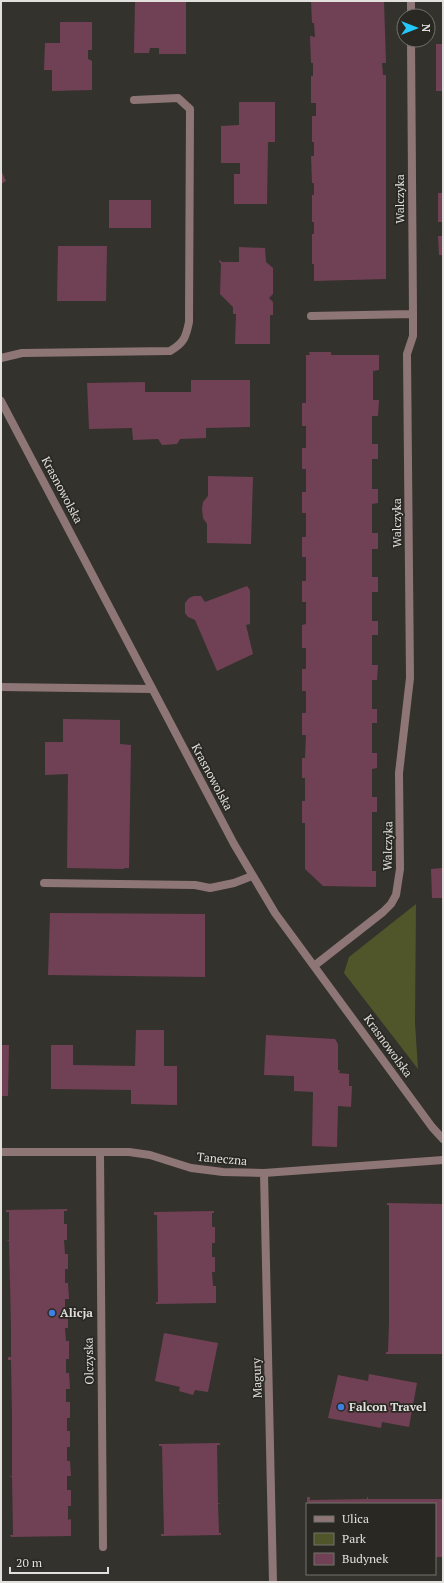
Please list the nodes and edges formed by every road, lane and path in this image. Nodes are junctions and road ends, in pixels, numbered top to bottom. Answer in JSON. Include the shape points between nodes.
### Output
{"nodes":[{"id":1,"x":411,"y":48,"type":"edge"},
{"id":2,"x":134,"y":100,"type":"dead end"},
{"id":3,"x":413,"y":314,"type":"junction"},
{"id":4,"x":311,"y":316,"type":"dead end"},
{"id":5,"x":1,"y":358,"type":"edge"},
{"id":6,"x":1,"y":400,"type":"edge"},
{"id":7,"x":1,"y":687,"type":"edge"},
{"id":8,"x":152,"y":689,"type":"junction"},
{"id":9,"x":252,"y":876,"type":"junction"},
{"id":10,"x":44,"y":883,"type":"dead end"},
{"id":11,"x":314,"y":966,"type":"junction"},
{"id":12,"x":443,"y":1139,"type":"edge"},
{"id":13,"x":1,"y":1152,"type":"edge"},
{"id":14,"x":100,"y":1152,"type":"junction"},
{"id":15,"x":443,"y":1160,"type":"edge"},
{"id":16,"x":264,"y":1173,"type":"junction"},
{"id":17,"x":103,"y":1547,"type":"dead end"},
{"id":18,"x":273,"y":1582,"type":"edge"}],
"edges":[{"from":1,"to":3,"type":"street","name":"Walczyka"},
{"from":2,"to":5,"type":"street","via":[[178,98],[190,109],[189,322],[186,336],[179,346],[170,351],[22,353]]},
{"from":3,"to":4,"type":"street"},
{"from":3,"to":11,"type":"street","name":"Walczyka","via":[[413,336],[408,354],[410,678],[399,773],[399,882],[396,895],[383,912]]},
{"from":6,"to":8,"type":"street","name":"Krasnowolska"},
{"from":7,"to":8,"type":"street"},
{"from":8,"to":9,"type":"street","name":"Krasnowolska"},
{"from":9,"to":10,"type":"street","via":[[210,888],[195,885]]},
{"from":9,"to":11,"type":"street","name":"Krasnowolska","via":[[275,913]]},
{"from":11,"to":12,"type":"street","name":"Krasnowolska"},
{"from":13,"to":14,"type":"street","name":"Taneczna"},
{"from":14,"to":16,"type":"street","name":"Taneczna","via":[[140,1153],[200,1170]]},
{"from":14,"to":17,"type":"street","name":"Olczyska"},
{"from":15,"to":16,"type":"street","name":"Taneczna"},
{"from":16,"to":18,"type":"street","name":"Magury"}]}
